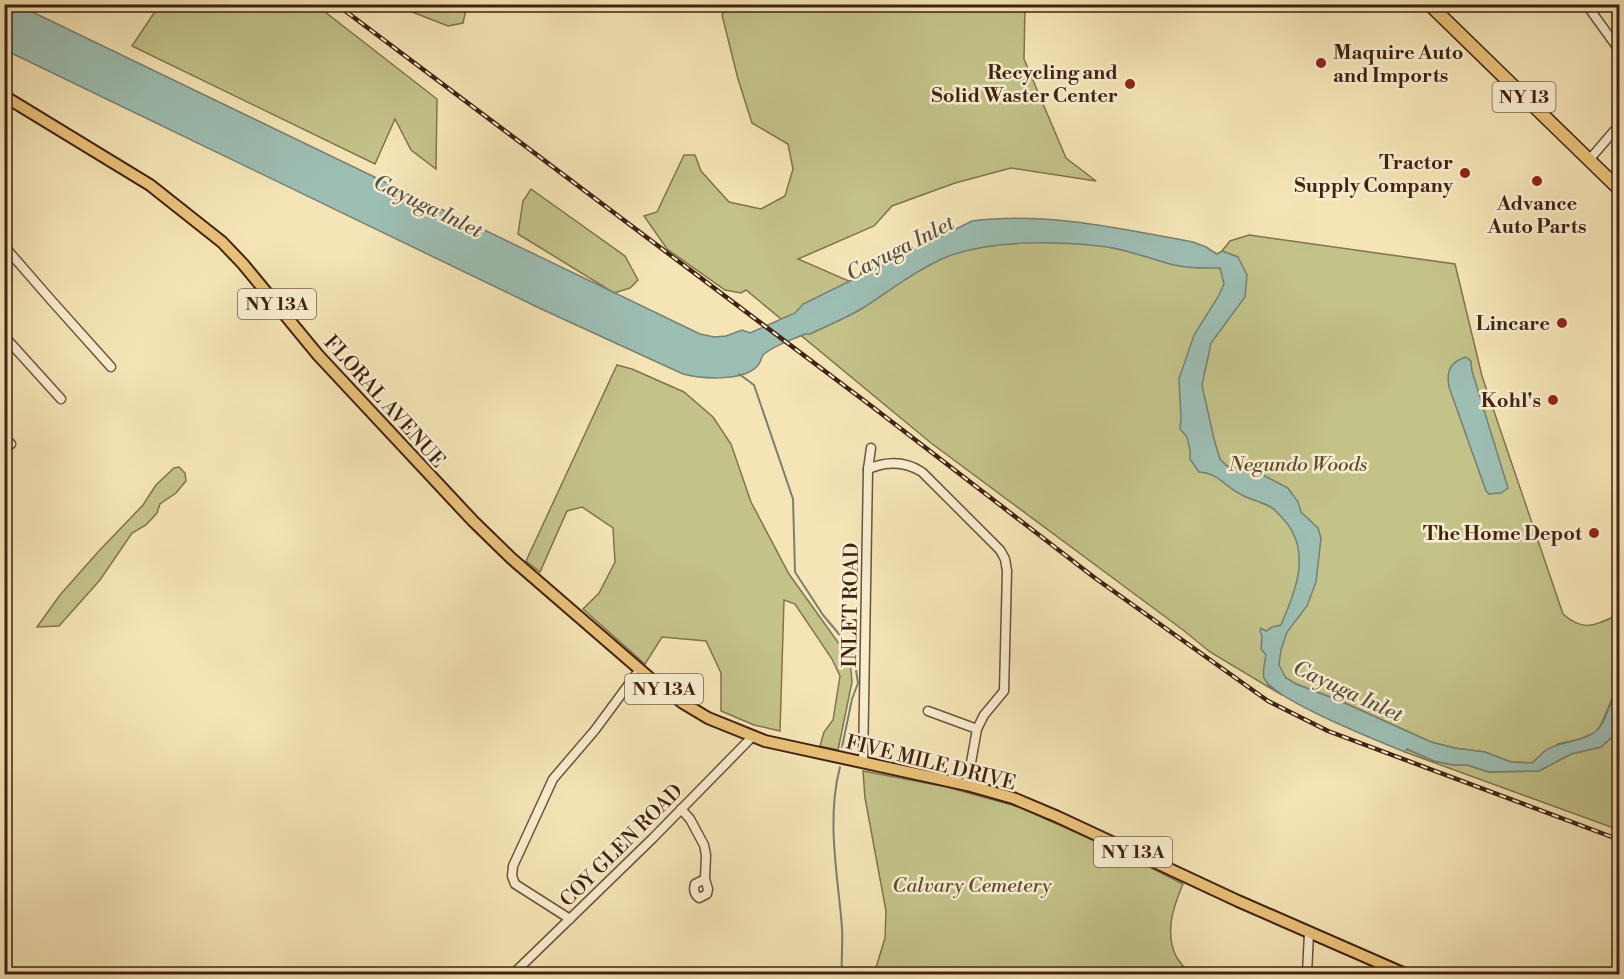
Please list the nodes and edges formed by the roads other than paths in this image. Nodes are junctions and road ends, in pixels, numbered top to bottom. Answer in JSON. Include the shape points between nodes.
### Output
{"nodes":[{"id":1,"x":1429,"y":4,"type":"edge"},
{"id":2,"x":1586,"y":4,"type":"edge"},
{"id":3,"x":1620,"y":51,"type":"edge"},
{"id":4,"x":4,"y":96,"type":"edge"},
{"id":5,"x":1620,"y":124,"type":"edge"},
{"id":6,"x":1589,"y":160,"type":"junction"},
{"id":7,"x":1620,"y":190,"type":"edge"},
{"id":8,"x":4,"y":246,"type":"edge"},
{"id":9,"x":4,"y":336,"type":"edge"},
{"id":10,"x":111,"y":367,"type":"dead end"},
{"id":11,"x":61,"y":399,"type":"dead end"},
{"id":12,"x":871,"y":448,"type":"dead end"},
{"id":13,"x":868,"y":469,"type":"junction"},
{"id":14,"x":511,"y":558,"type":"joint"},
{"id":15,"x":640,"y":669,"type":"junction"},
{"id":16,"x":928,"y":711,"type":"dead end"},
{"id":17,"x":977,"y":729,"type":"junction"},
{"id":18,"x":752,"y":737,"type":"junction"},
{"id":19,"x":863,"y":763,"type":"junction"},
{"id":20,"x":967,"y":785,"type":"junction"},
{"id":21,"x":681,"y":809,"type":"junction"},
{"id":22,"x":705,"y":879,"type":"dead end"},
{"id":23,"x":570,"y":919,"type":"junction"},
{"id":24,"x":1310,"y":933,"type":"junction"},
{"id":25,"x":513,"y":975,"type":"edge"},
{"id":26,"x":1307,"y":975,"type":"edge"},
{"id":27,"x":1405,"y":975,"type":"edge"}],
"edges":[{"from":1,"to":6,"type":"highway","number":"NY 13"},
{"from":2,"to":3,"type":"street"},
{"from":4,"to":14,"type":"main road","name":"FLORAL AVENUE","number":"NY 13A","via":[[150,185],[229,248],[406,452]]},
{"from":5,"to":6,"type":"street"},
{"from":6,"to":7,"type":"highway","number":"NY 13"},
{"from":8,"to":10,"type":"street"},
{"from":9,"to":11,"type":"street"},
{"from":12,"to":13,"type":"street","name":"INLET ROAD"},
{"from":13,"to":17,"type":"street","via":[[890,463],[913,466],[1005,559],[1004,691]]},
{"from":13,"to":19,"type":"street","name":"INLET ROAD"},
{"from":14,"to":15,"type":"main road","name":"FIVE MILE DRIVE","number":"NY 13A"},
{"from":15,"to":18,"type":"main road","name":"FIVE MILE DRIVE","number":"NY 13A","via":[[683,703]]},
{"from":15,"to":23,"type":"street","via":[[553,779],[513,866],[515,884]]},
{"from":16,"to":17,"type":"street"},
{"from":17,"to":20,"type":"street"},
{"from":18,"to":19,"type":"main road","name":"FIVE MILE DRIVE","number":"NY 13A"},
{"from":18,"to":21,"type":"street","name":"COY GLEN ROAD"},
{"from":19,"to":20,"type":"main road","name":"FIVE MILE DRIVE","number":"NY 13A"},
{"from":20,"to":24,"type":"main road","name":"FIVE MILE DRIVE","number":"NY 13A","via":[[1058,817]]},
{"from":21,"to":22,"type":"street","via":[[704,845]]},
{"from":21,"to":23,"type":"street","name":"COY GLEN ROAD"},
{"from":23,"to":25,"type":"street","name":"COY GLEN ROAD"},
{"from":24,"to":26,"type":"street"},
{"from":24,"to":27,"type":"main road","name":"FIVE MILE DRIVE","number":"NY 13A"}]}
